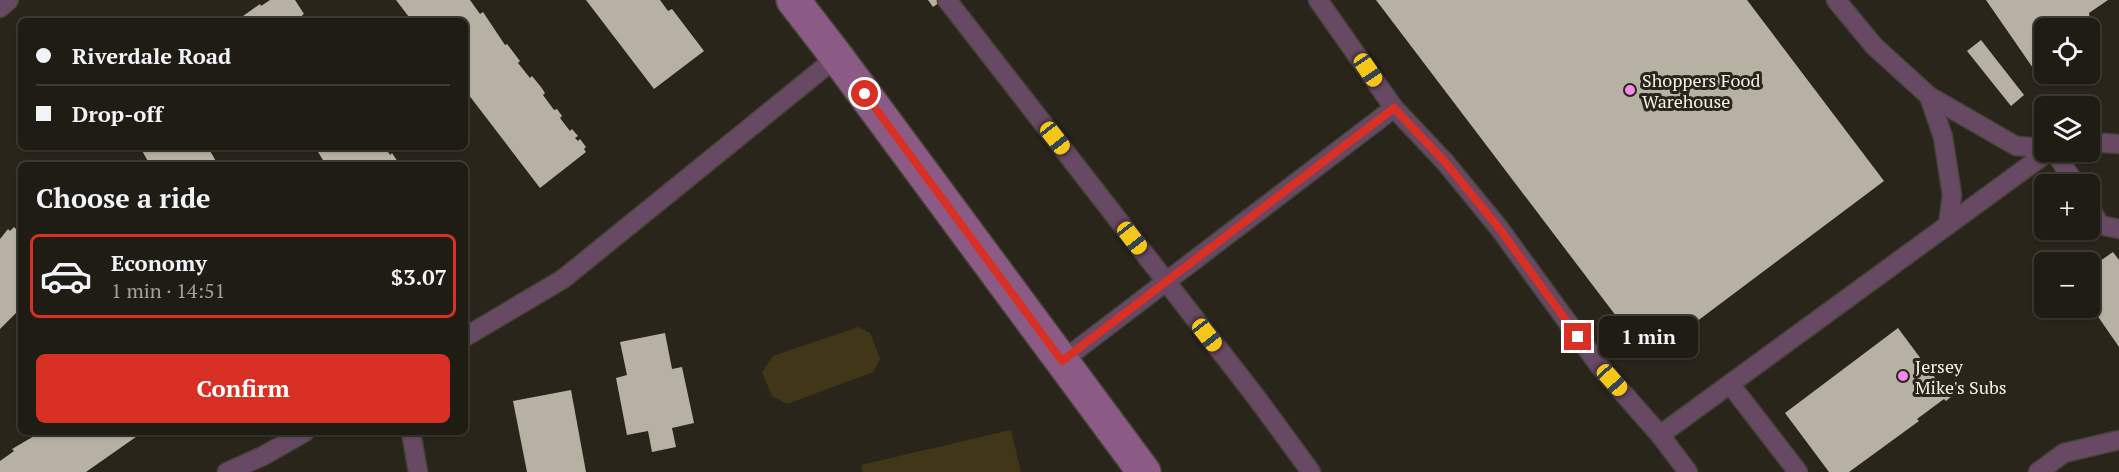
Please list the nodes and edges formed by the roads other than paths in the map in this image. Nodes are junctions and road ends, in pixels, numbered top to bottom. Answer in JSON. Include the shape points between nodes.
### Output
{"nodes":[{"id":1,"x":9,"y":0,"type":"edge"},
{"id":2,"x":793,"y":0,"type":"edge"},
{"id":3,"x":947,"y":0,"type":"edge"},
{"id":4,"x":1318,"y":0,"type":"edge"},
{"id":5,"x":1836,"y":0,"type":"edge"},
{"id":6,"x":0,"y":8,"type":"edge"},
{"id":7,"x":837,"y":57,"type":"junction"},
{"id":8,"x":1929,"y":96,"type":"junction"},
{"id":9,"x":1394,"y":108,"type":"junction"},
{"id":10,"x":2100,"y":143,"type":"edge"},
{"id":11,"x":2119,"y":144,"type":"edge"},
{"id":12,"x":2034,"y":147,"type":"edge"},
{"id":13,"x":2034,"y":162,"type":"edge"},
{"id":14,"x":1948,"y":225,"type":"junction"},
{"id":15,"x":2100,"y":225,"type":"edge"},
{"id":16,"x":2119,"y":229,"type":"edge"},
{"id":17,"x":1166,"y":282,"type":"junction"},
{"id":18,"x":468,"y":336,"type":"edge"},
{"id":19,"x":1062,"y":361,"type":"junction"},
{"id":20,"x":1730,"y":384,"type":"junction"},
{"id":21,"x":300,"y":435,"type":"edge"},
{"id":22,"x":412,"y":435,"type":"edge"},
{"id":23,"x":1660,"y":435,"type":"junction"},
{"id":24,"x":2119,"y":440,"type":"edge"},
{"id":25,"x":227,"y":472,"type":"edge"},
{"id":26,"x":418,"y":472,"type":"edge"},
{"id":27,"x":1144,"y":472,"type":"edge"},
{"id":28,"x":1311,"y":472,"type":"edge"},
{"id":29,"x":1688,"y":472,"type":"edge"},
{"id":30,"x":1798,"y":472,"type":"edge"},
{"id":31,"x":2038,"y":472,"type":"edge"}],
"edges":[{"from":1,"to":6,"type":"lane"},
{"from":2,"to":7,"type":"main road"},
{"from":3,"to":17,"type":"lane"},
{"from":4,"to":9,"type":"lane"},
{"from":5,"to":8,"type":"lane","via":[[1874,46]]},
{"from":7,"to":18,"type":"lane","via":[[563,279]]},
{"from":7,"to":19,"type":"main road"},
{"from":8,"to":12,"type":"lane","via":[[2016,146]]},
{"from":8,"to":14,"type":"lane","via":[[1943,137],[1952,195]]},
{"from":9,"to":17,"type":"lane"},
{"from":9,"to":23,"type":"lane","via":[[1445,162],[1601,368]]},
{"from":10,"to":11,"type":"lane"},
{"from":13,"to":14,"type":"lane"},
{"from":14,"to":20,"type":"lane"},
{"from":15,"to":16,"type":"lane"},
{"from":17,"to":19,"type":"lane"},
{"from":17,"to":28,"type":"lane"},
{"from":19,"to":27,"type":"main road"},
{"from":20,"to":23,"type":"lane"},
{"from":20,"to":30,"type":"lane"},
{"from":21,"to":25,"type":"lane"},
{"from":22,"to":26,"type":"lane"},
{"from":23,"to":29,"type":"lane"},
{"from":24,"to":31,"type":"lane","via":[[2064,453]]}]}
